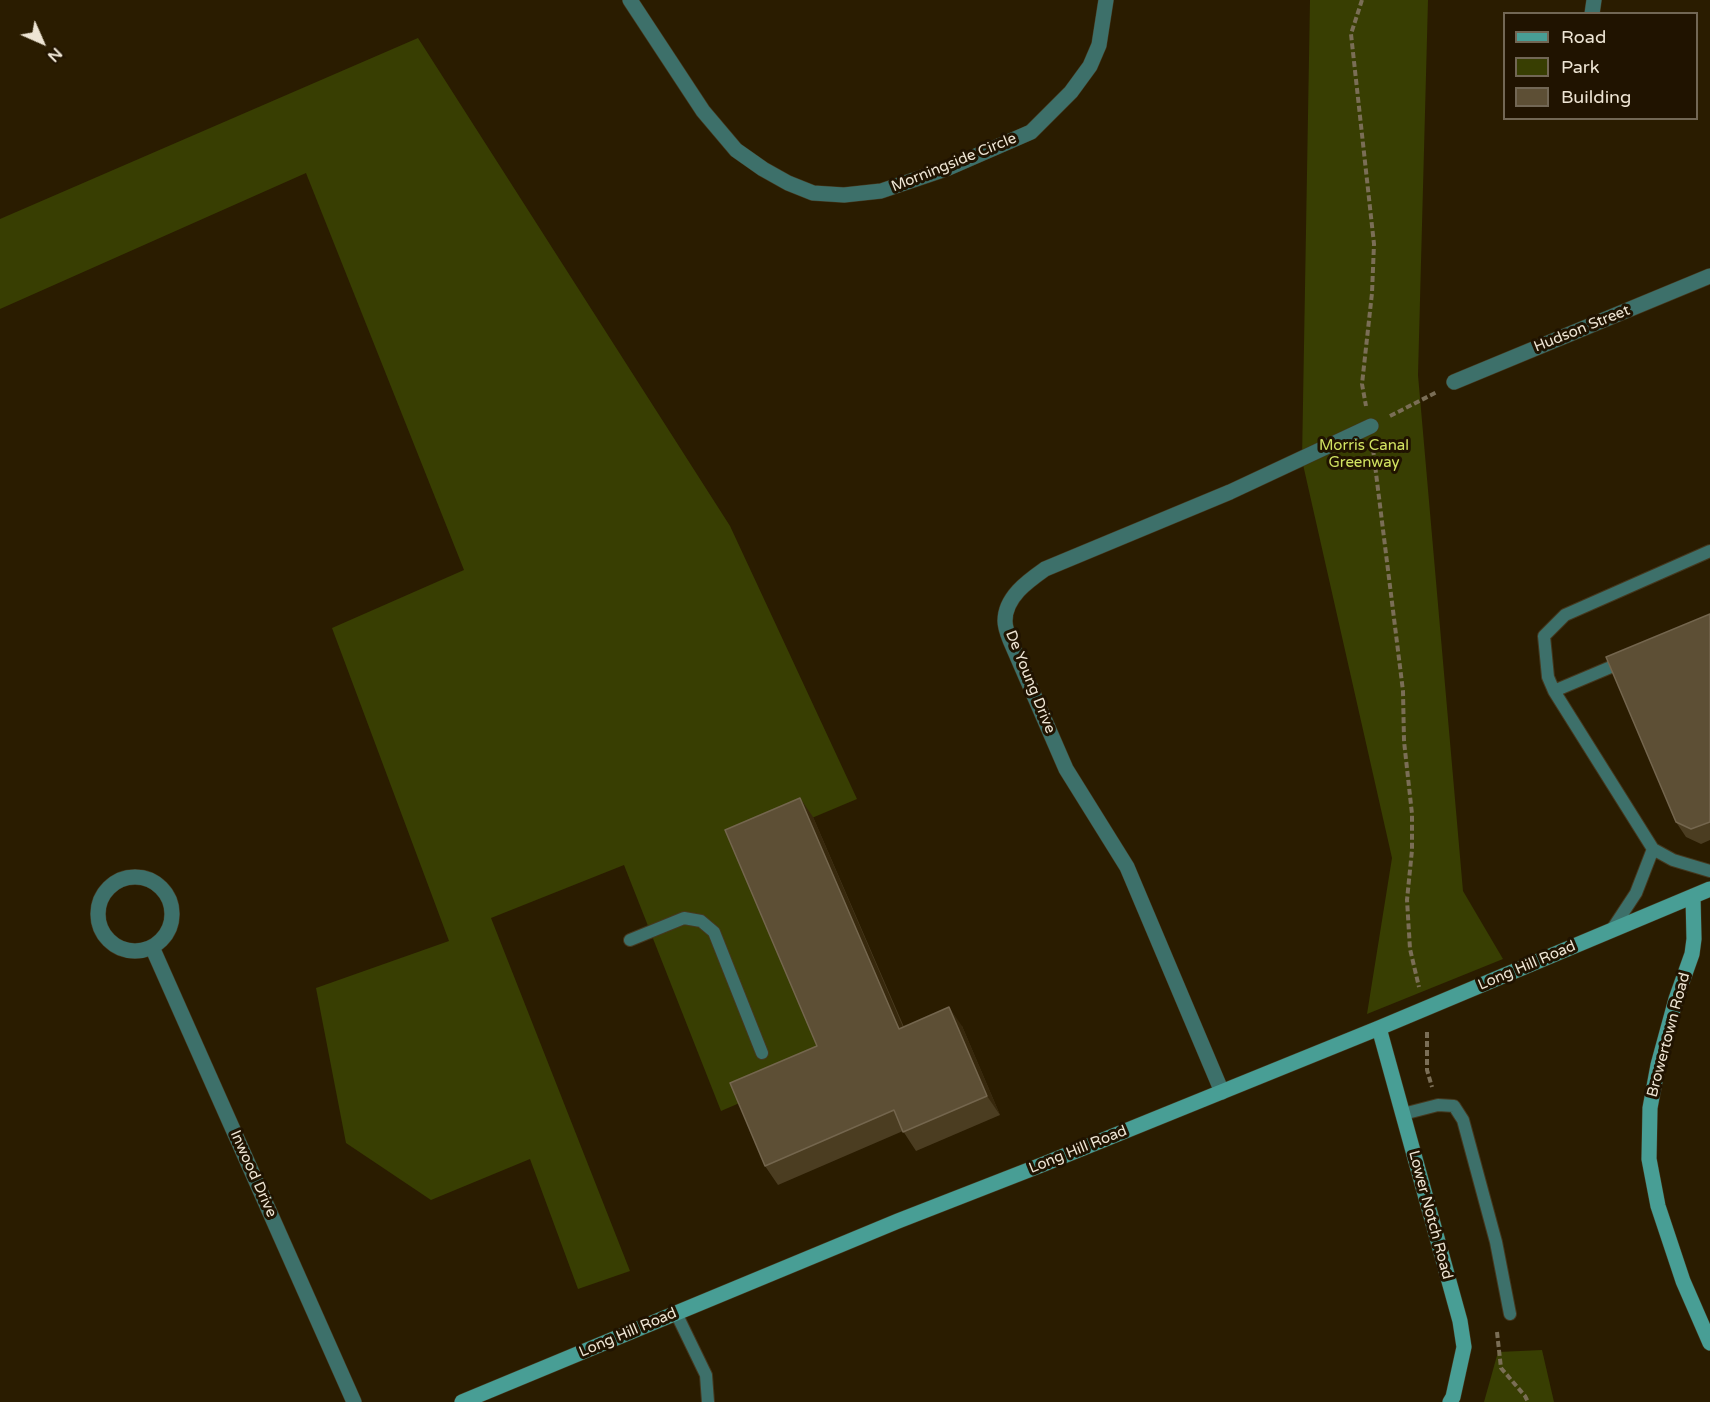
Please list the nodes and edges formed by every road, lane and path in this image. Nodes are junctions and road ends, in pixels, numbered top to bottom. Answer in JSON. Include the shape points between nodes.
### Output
{"nodes":[{"id":1,"x":630,"y":0,"type":"edge"},
{"id":2,"x":1106,"y":0,"type":"edge"},
{"id":3,"x":1362,"y":0,"type":"edge"},
{"id":4,"x":1710,"y":276,"type":"edge"},
{"id":5,"x":1454,"y":382,"type":"joint"},
{"id":6,"x":1403,"y":410,"type":"dead end"},
{"id":7,"x":1371,"y":426,"type":"junction"},
{"id":8,"x":1710,"y":551,"type":"edge"},
{"id":9,"x":1629,"y":659,"type":"edge"},
{"id":10,"x":1554,"y":691,"type":"junction"},
{"id":11,"x":1653,"y":849,"type":"junction"},
{"id":12,"x":1710,"y":872,"type":"edge"},
{"id":13,"x":1710,"y":889,"type":"edge"},
{"id":14,"x":1693,"y":897,"type":"junction"},
{"id":15,"x":1611,"y":931,"type":"junction"},
{"id":16,"x":630,"y":940,"type":"dead end"},
{"id":17,"x":152,"y":947,"type":"junction"},
{"id":18,"x":1420,"y":989,"type":"dead end"},
{"id":19,"x":1379,"y":1028,"type":"junction"},
{"id":20,"x":1427,"y":1029,"type":"dead end"},
{"id":21,"x":762,"y":1053,"type":"dead end"},
{"id":22,"x":1222,"y":1092,"type":"junction"},
{"id":23,"x":1438,"y":1105,"type":"junction"},
{"id":24,"x":1402,"y":1114,"type":"junction"},
{"id":25,"x":676,"y":1313,"type":"junction"},
{"id":26,"x":1510,"y":1314,"type":"dead end"},
{"id":27,"x":1710,"y":1343,"type":"edge"},
{"id":28,"x":354,"y":1402,"type":"edge"},
{"id":29,"x":462,"y":1402,"type":"edge"},
{"id":30,"x":708,"y":1402,"type":"edge"},
{"id":31,"x":1450,"y":1402,"type":"edge"}],
"edges":[{"from":1,"to":2,"type":"street","name":"Morningside Circle","via":[[703,111],[736,150],[788,183],[813,193],[844,195],[892,188],[1031,132],[1071,92],[1090,66],[1099,45]]},
{"from":3,"to":7,"type":"path","via":[[1351,34],[1374,244],[1362,384]]},
{"from":4,"to":5,"type":"street","name":"Hudson Street"},
{"from":5,"to":6,"type":"path"},
{"from":7,"to":18,"type":"path","via":[[1403,692],[1412,814],[1407,900],[1410,949]]},
{"from":7,"to":22,"type":"street","name":"De Young Drive","via":[[1230,492],[1045,569],[1017,593],[1005,621],[1066,769],[1127,867]]},
{"from":8,"to":10,"type":"lane","via":[[1565,615],[1544,636],[1548,677]]},
{"from":9,"to":10,"type":"lane"},
{"from":10,"to":11,"type":"lane"},
{"from":11,"to":12,"type":"lane"},
{"from":11,"to":15,"type":"lane","via":[[1636,893]]},
{"from":13,"to":14,"type":"main road","name":"Long Hill Road"},
{"from":14,"to":15,"type":"main road","name":"Long Hill Road"},
{"from":14,"to":27,"type":"main road","name":"Browertown Road","via":[[1692,954],[1658,1065],[1650,1108],[1649,1159],[1658,1206],[1683,1281]]},
{"from":15,"to":19,"type":"main road","name":"Long Hill Road"},
{"from":16,"to":21,"type":"lane","via":[[684,918],[701,921],[714,932]]},
{"from":17,"to":17,"type":"street","via":[[162,940],[172,919],[168,896],[160,886],[138,877],[115,883],[100,903],[101,927],[116,945],[128,950]]},
{"from":17,"to":28,"type":"street","name":"Inwood Drive"},
{"from":19,"to":22,"type":"main road","name":"Long Hill Road"},
{"from":19,"to":24,"type":"main road","name":"Lower Notch Road"},
{"from":20,"to":23,"type":"path","via":[[1427,1070]]},
{"from":22,"to":25,"type":"main road","name":"Long Hill Road"},
{"from":23,"to":24,"type":"lane"},
{"from":23,"to":26,"type":"lane","via":[[1454,1106],[1463,1120],[1496,1242]]},
{"from":24,"to":31,"type":"main road","name":"Lower Notch Road","via":[[1460,1321],[1464,1347]]},
{"from":25,"to":29,"type":"main road","name":"Long Hill Road"},
{"from":25,"to":30,"type":"lane","via":[[706,1376]]}]}
